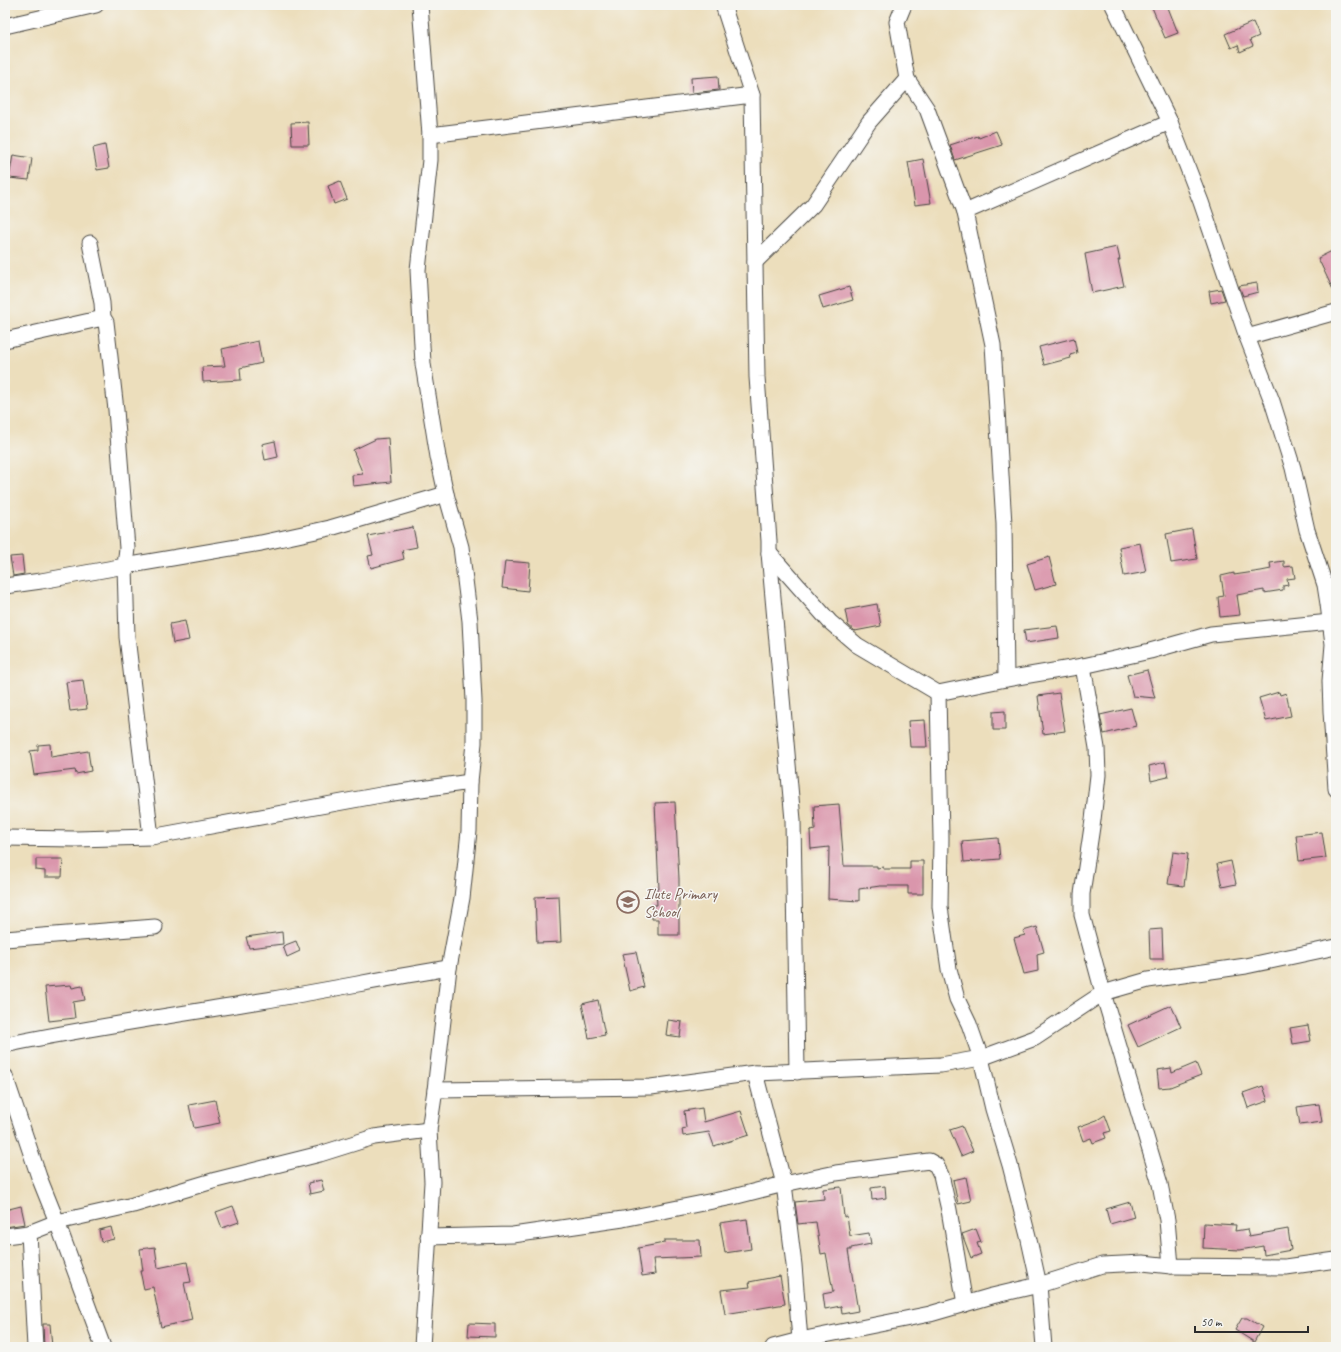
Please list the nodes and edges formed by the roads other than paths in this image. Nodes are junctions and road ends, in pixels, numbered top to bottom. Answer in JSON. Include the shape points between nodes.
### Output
{"nodes":[{"id":1,"x":96,"y":5,"type":"edge"},
{"id":2,"x":420,"y":5,"type":"edge"},
{"id":3,"x":723,"y":5,"type":"edge"},
{"id":4,"x":890,"y":5,"type":"edge"},
{"id":5,"x":904,"y":5,"type":"edge"},
{"id":6,"x":1113,"y":5,"type":"edge"},
{"id":7,"x":897,"y":22,"type":"junction"},
{"id":8,"x":5,"y":26,"type":"edge"},
{"id":9,"x":907,"y":79,"type":"junction"},
{"id":10,"x":752,"y":95,"type":"junction"},
{"id":11,"x":1170,"y":122,"type":"junction"},
{"id":12,"x":430,"y":135,"type":"junction"},
{"id":13,"x":965,"y":212,"type":"junction"},
{"id":14,"x":90,"y":243,"type":"dead end"},
{"id":15,"x":755,"y":262,"type":"junction"},
{"id":16,"x":1336,"y":312,"type":"edge"},
{"id":17,"x":103,"y":318,"type":"junction"},
{"id":18,"x":1247,"y":337,"type":"junction"},
{"id":19,"x":5,"y":340,"type":"edge"},
{"id":20,"x":446,"y":494,"type":"junction"},
{"id":21,"x":769,"y":553,"type":"junction"},
{"id":22,"x":125,"y":566,"type":"junction"},
{"id":23,"x":5,"y":586,"type":"edge"},
{"id":24,"x":1330,"y":622,"type":"junction"},
{"id":25,"x":1334,"y":643,"type":"edge"},
{"id":26,"x":1083,"y":666,"type":"junction"},
{"id":27,"x":1006,"y":679,"type":"junction"},
{"id":28,"x":938,"y":693,"type":"junction"},
{"id":29,"x":470,"y":782,"type":"junction"},
{"id":30,"x":1336,"y":789,"type":"edge"},
{"id":31,"x":151,"y":837,"type":"junction"},
{"id":32,"x":5,"y":838,"type":"edge"},
{"id":33,"x":155,"y":927,"type":"dead end"},
{"id":34,"x":5,"y":939,"type":"edge"},
{"id":35,"x":1336,"y":947,"type":"edge"},
{"id":36,"x":449,"y":968,"type":"junction"},
{"id":37,"x":1102,"y":992,"type":"junction"},
{"id":38,"x":5,"y":1045,"type":"edge"},
{"id":39,"x":981,"y":1058,"type":"junction"},
{"id":40,"x":796,"y":1072,"type":"junction"},
{"id":41,"x":755,"y":1073,"type":"junction"},
{"id":42,"x":5,"y":1076,"type":"edge"},
{"id":43,"x":435,"y":1090,"type":"junction"},
{"id":44,"x":12,"y":1115,"type":"edge"},
{"id":45,"x":429,"y":1130,"type":"junction"},
{"id":46,"x":784,"y":1184,"type":"junction"},
{"id":47,"x":57,"y":1222,"type":"junction"},
{"id":48,"x":29,"y":1233,"type":"junction"},
{"id":49,"x":5,"y":1236,"type":"edge"},
{"id":50,"x":428,"y":1238,"type":"junction"},
{"id":51,"x":1336,"y":1260,"type":"edge"},
{"id":52,"x":1171,"y":1266,"type":"junction"},
{"id":53,"x":1039,"y":1285,"type":"junction"},
{"id":54,"x":965,"y":1304,"type":"junction"},
{"id":55,"x":800,"y":1340,"type":"junction"},
{"id":56,"x":822,"y":1342,"type":"edge"},
{"id":57,"x":35,"y":1347,"type":"edge"},
{"id":58,"x":103,"y":1347,"type":"edge"},
{"id":59,"x":422,"y":1347,"type":"edge"},
{"id":60,"x":773,"y":1347,"type":"edge"},
{"id":61,"x":1044,"y":1347,"type":"edge"}],
"edges":[{"from":1,"to":8,"type":"street"},
{"from":2,"to":12,"type":"street"},
{"from":3,"to":10,"type":"street"},
{"from":4,"to":7,"type":"street"},
{"from":5,"to":7,"type":"street"},
{"from":6,"to":11,"type":"street"},
{"from":7,"to":9,"type":"street"},
{"from":9,"to":13,"type":"street","via":[[927,110]]},
{"from":9,"to":15,"type":"street","via":[[869,122],[813,206]]},
{"from":10,"to":12,"type":"street"},
{"from":10,"to":15,"type":"street"},
{"from":11,"to":13,"type":"street"},
{"from":11,"to":18,"type":"street","via":[[1201,202]]},
{"from":12,"to":20,"type":"street","via":[[430,160],[418,270],[423,364]]},
{"from":13,"to":27,"type":"street","via":[[993,345],[1004,524]]},
{"from":14,"to":17,"type":"street"},
{"from":15,"to":21,"type":"street","via":[[757,377]]},
{"from":16,"to":18,"type":"street"},
{"from":17,"to":19,"type":"street"},
{"from":17,"to":22,"type":"street","via":[[106,322],[116,410],[127,548]]},
{"from":18,"to":24,"type":"street","via":[[1272,401],[1293,468],[1307,530],[1325,585]]},
{"from":20,"to":22,"type":"street","via":[[330,528],[261,543]]},
{"from":20,"to":29,"type":"street","via":[[460,547],[470,621],[474,743]]},
{"from":21,"to":28,"type":"street","via":[[830,622],[857,645]]},
{"from":21,"to":40,"type":"street","via":[[793,820]]},
{"from":22,"to":23,"type":"street"},
{"from":22,"to":31,"type":"street","via":[[127,637]]},
{"from":24,"to":25,"type":"street"},
{"from":24,"to":26,"type":"street","via":[[1211,634]]},
{"from":25,"to":30,"type":"street","via":[[1331,696]]},
{"from":26,"to":27,"type":"street"},
{"from":26,"to":37,"type":"street","via":[[1097,748],[1098,774],[1081,904]]},
{"from":27,"to":28,"type":"street"},
{"from":28,"to":39,"type":"street","via":[[940,907],[949,969],[957,999],[970,1024]]},
{"from":29,"to":31,"type":"street"},
{"from":29,"to":36,"type":"street","via":[[464,883]]},
{"from":31,"to":32,"type":"street"},
{"from":33,"to":34,"type":"street"},
{"from":35,"to":37,"type":"street","via":[[1246,966],[1148,980]]},
{"from":36,"to":38,"type":"street"},
{"from":36,"to":43,"type":"street"},
{"from":37,"to":39,"type":"street","via":[[1035,1038]]},
{"from":37,"to":52,"type":"street","via":[[1161,1191],[1168,1220]]},
{"from":39,"to":40,"type":"street","via":[[941,1065]]},
{"from":39,"to":53,"type":"street"},
{"from":40,"to":41,"type":"street"},
{"from":41,"to":43,"type":"street","via":[[651,1087]]},
{"from":41,"to":46,"type":"street"},
{"from":42,"to":44,"type":"street"},
{"from":43,"to":45,"type":"street"},
{"from":44,"to":47,"type":"street"},
{"from":45,"to":47,"type":"street","via":[[374,1137],[133,1205]]},
{"from":45,"to":50,"type":"street","via":[[432,1182]]},
{"from":46,"to":50,"type":"street","via":[[623,1219],[513,1235]]},
{"from":46,"to":54,"type":"street","via":[[836,1173],[928,1161],[936,1165],[941,1175],[949,1210]]},
{"from":46,"to":55,"type":"street"},
{"from":47,"to":48,"type":"street"},
{"from":47,"to":58,"type":"street"},
{"from":48,"to":49,"type":"street"},
{"from":48,"to":57,"type":"street"},
{"from":50,"to":59,"type":"street"},
{"from":51,"to":52,"type":"street","via":[[1286,1267]]},
{"from":52,"to":53,"type":"street","via":[[1143,1263],[1102,1264]]},
{"from":53,"to":54,"type":"street"},
{"from":53,"to":61,"type":"street"},
{"from":54,"to":56,"type":"street"},
{"from":55,"to":56,"type":"street"},
{"from":55,"to":60,"type":"street"}]}
